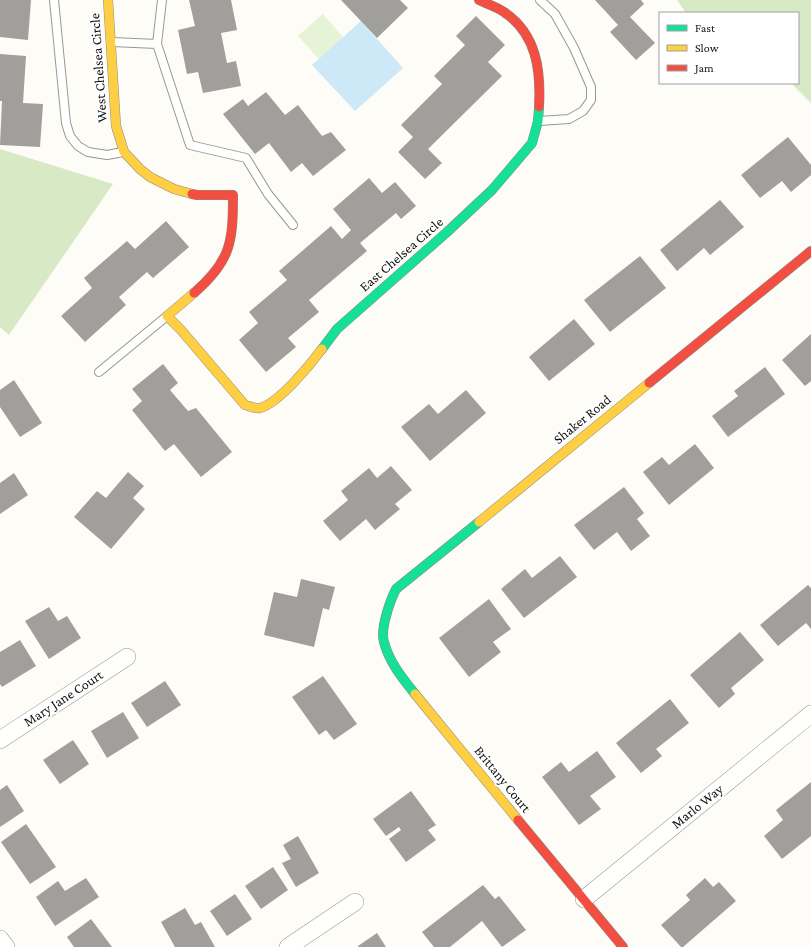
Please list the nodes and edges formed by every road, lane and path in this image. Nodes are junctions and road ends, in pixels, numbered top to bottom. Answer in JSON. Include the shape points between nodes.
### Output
{"nodes":[{"id":1,"x":54,"y":0,"type":"edge"},
{"id":2,"x":108,"y":0,"type":"edge"},
{"id":3,"x":162,"y":0,"type":"edge"},
{"id":4,"x":479,"y":0,"type":"edge"},
{"id":5,"x":540,"y":0,"type":"edge"},
{"id":6,"x":110,"y":42,"type":"junction"},
{"id":7,"x":157,"y":44,"type":"junction"},
{"id":8,"x":538,"y":121,"type":"junction"},
{"id":9,"x":124,"y":152,"type":"junction"},
{"id":10,"x":293,"y":224,"type":"dead end"},
{"id":11,"x":811,"y":251,"type":"edge"},
{"id":12,"x":167,"y":316,"type":"junction"},
{"id":13,"x":99,"y":372,"type":"dead end"},
{"id":14,"x":385,"y":619,"type":"joint"},
{"id":15,"x":127,"y":657,"type":"dead end"},
{"id":16,"x":811,"y":714,"type":"edge"},
{"id":17,"x":0,"y":740,"type":"edge"},
{"id":18,"x":584,"y":899,"type":"junction"},
{"id":19,"x":355,"y":902,"type":"dead end"},
{"id":20,"x":0,"y":939,"type":"edge"},
{"id":21,"x":6,"y":947,"type":"edge"},
{"id":22,"x":288,"y":947,"type":"edge"},
{"id":23,"x":623,"y":947,"type":"edge"}],
"edges":[{"from":1,"to":9,"type":"lane","via":[[66,123],[70,136],[78,146],[88,152],[107,155]]},
{"from":2,"to":6,"type":"street","name":"West Chelsea Circle"},
{"from":3,"to":7,"type":"lane"},
{"from":4,"to":8,"type":"street","name":"East Chelsea Circle","via":[[504,12],[521,26],[532,44],[540,85]]},
{"from":5,"to":8,"type":"lane","via":[[555,14],[574,48],[591,87],[591,100],[583,112],[569,119]]},
{"from":6,"to":7,"type":"lane"},
{"from":6,"to":9,"type":"street","name":"West Chelsea Circle","via":[[116,126]]},
{"from":7,"to":10,"type":"lane","via":[[190,145],[246,158],[268,194]]},
{"from":8,"to":12,"type":"street","name":"East Chelsea Circle","via":[[532,143],[492,190],[337,329],[306,370],[270,404],[258,408],[245,405]]},
{"from":9,"to":12,"type":"street","name":"West Chelsea Circle","via":[[145,173],[174,189],[197,195],[233,195],[232,235],[228,251],[214,274]]},
{"from":11,"to":14,"type":"street","name":"Shaker Road","via":[[396,589]]},
{"from":12,"to":13,"type":"lane"},
{"from":14,"to":18,"type":"street","name":"Brittany Court","via":[[383,641],[393,665]]},
{"from":15,"to":17,"type":"street","name":"Mary Jane Court"},
{"from":16,"to":18,"type":"street","name":"Marlo Way"},
{"from":18,"to":23,"type":"street","name":"Brittany Court"},
{"from":19,"to":22,"type":"street"},
{"from":20,"to":21,"type":"street"}]}
